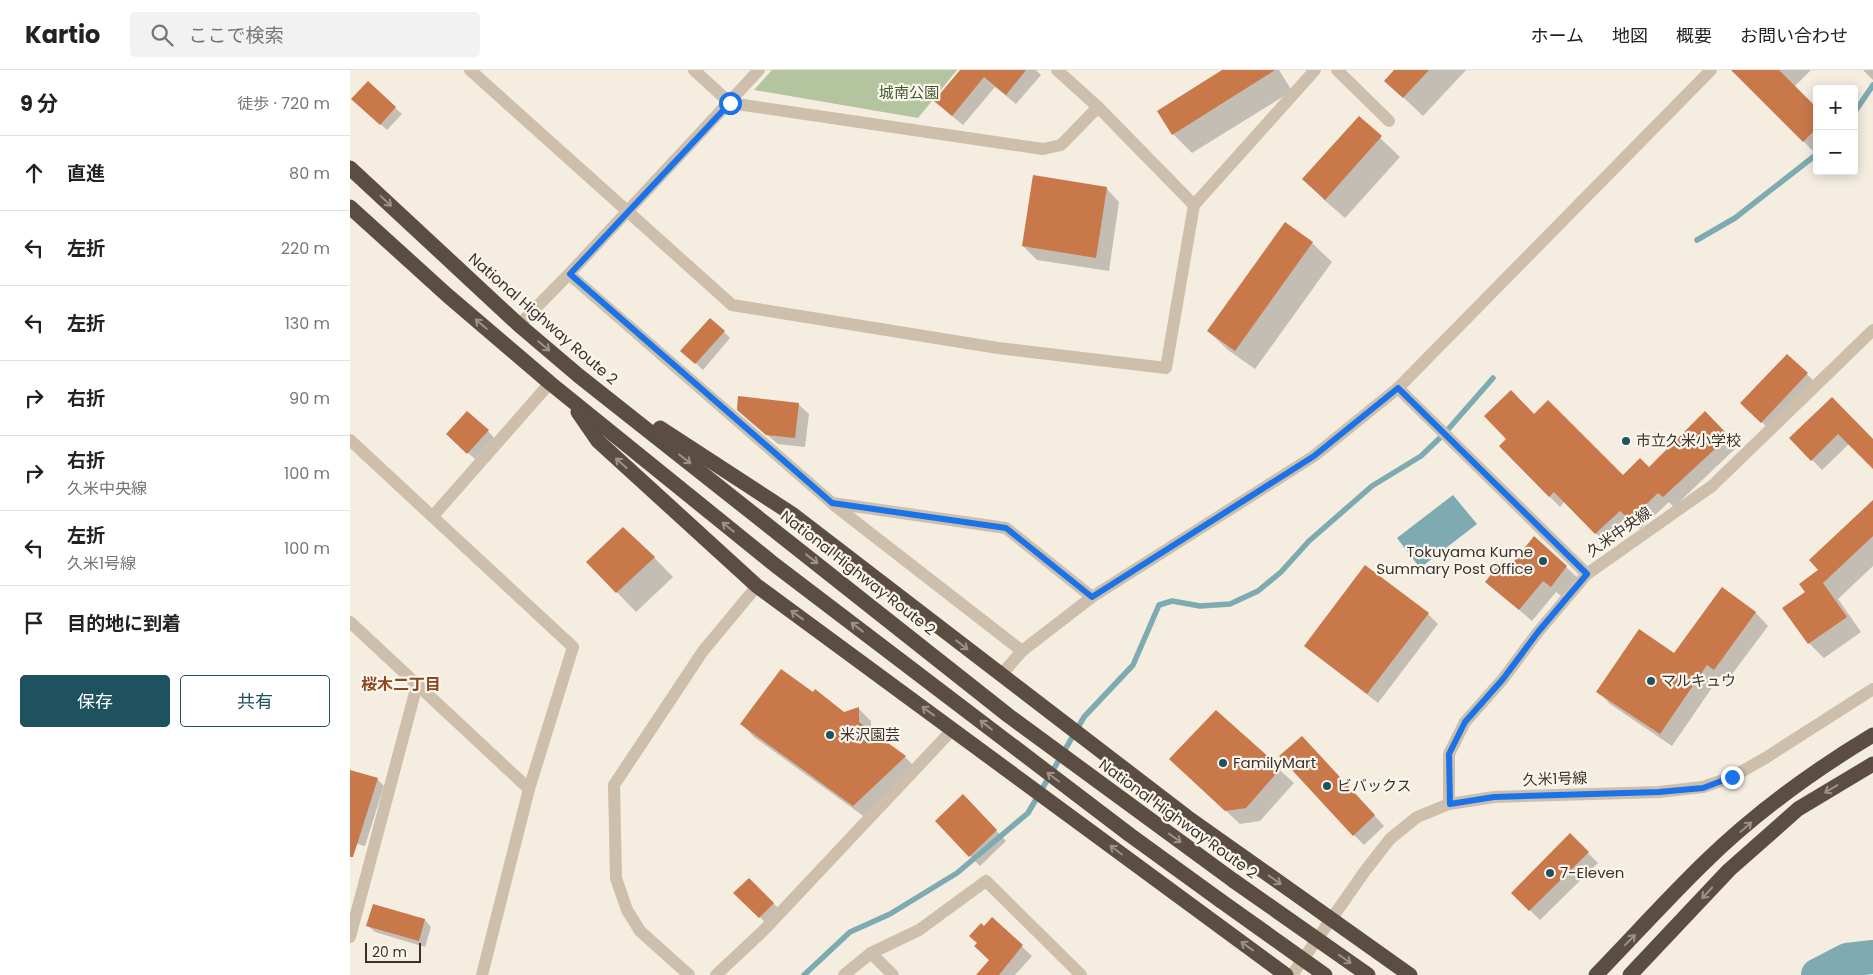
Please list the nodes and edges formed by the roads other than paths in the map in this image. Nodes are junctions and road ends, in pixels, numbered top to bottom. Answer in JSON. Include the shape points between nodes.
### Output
{"nodes":[{"id":1,"x":470,"y":70,"type":"edge"},
{"id":2,"x":694,"y":70,"type":"edge"},
{"id":3,"x":759,"y":70,"type":"edge"},
{"id":4,"x":1057,"y":70,"type":"edge"},
{"id":5,"x":1315,"y":70,"type":"edge"},
{"id":6,"x":1337,"y":70,"type":"edge"},
{"id":7,"x":1711,"y":70,"type":"edge"},
{"id":8,"x":730,"y":103,"type":"junction"},
{"id":9,"x":1098,"y":107,"type":"junction"},
{"id":10,"x":1389,"y":121,"type":"dead end"},
{"id":11,"x":350,"y":168,"type":"edge"},
{"id":12,"x":1194,"y":205,"type":"junction"},
{"id":13,"x":350,"y":207,"type":"edge"},
{"id":14,"x":628,"y":211,"type":"junction"},
{"id":15,"x":570,"y":274,"type":"junction"},
{"id":16,"x":519,"y":325,"type":"junction"},
{"id":17,"x":1873,"y":330,"type":"edge"},
{"id":18,"x":579,"y":376,"type":"junction"},
{"id":19,"x":550,"y":383,"type":"junction"},
{"id":20,"x":1398,"y":388,"type":"junction"},
{"id":21,"x":570,"y":400,"type":"junction"},
{"id":22,"x":350,"y":440,"type":"edge"},
{"id":23,"x":832,"y":503,"type":"junction"},
{"id":24,"x":433,"y":516,"type":"junction"},
{"id":25,"x":1587,"y":574,"type":"junction"},
{"id":26,"x":757,"y":586,"type":"junction"},
{"id":27,"x":1092,"y":597,"type":"junction"},
{"id":28,"x":350,"y":622,"type":"edge"},
{"id":29,"x":1022,"y":651,"type":"junction"},
{"id":30,"x":1001,"y":675,"type":"junction"},
{"id":31,"x":418,"y":685,"type":"junction"},
{"id":32,"x":1873,"y":689,"type":"edge"},
{"id":33,"x":953,"y":729,"type":"junction"},
{"id":34,"x":1873,"y":735,"type":"edge"},
{"id":35,"x":1873,"y":764,"type":"edge"},
{"id":36,"x":529,"y":789,"type":"junction"},
{"id":37,"x":1450,"y":804,"type":"junction"},
{"id":38,"x":1331,"y":921,"type":"junction"},
{"id":39,"x":350,"y":937,"type":"edge"},
{"id":40,"x":871,"y":954,"type":"junction"},
{"id":41,"x":482,"y":975,"type":"edge"},
{"id":42,"x":689,"y":975,"type":"edge"},
{"id":43,"x":716,"y":975,"type":"edge"},
{"id":44,"x":844,"y":975,"type":"edge"},
{"id":45,"x":892,"y":975,"type":"edge"},
{"id":46,"x":1081,"y":975,"type":"edge"},
{"id":47,"x":1286,"y":975,"type":"edge"},
{"id":48,"x":1292,"y":975,"type":"edge"},
{"id":49,"x":1325,"y":975,"type":"edge"},
{"id":50,"x":1368,"y":975,"type":"edge"},
{"id":51,"x":1410,"y":975,"type":"edge"},
{"id":52,"x":1596,"y":975,"type":"edge"},
{"id":53,"x":1630,"y":975,"type":"edge"}],
"edges":[{"from":1,"to":14,"type":"street"},
{"from":2,"to":8,"type":"street"},
{"from":3,"to":8,"type":"street"},
{"from":4,"to":9,"type":"street"},
{"from":5,"to":12,"type":"street"},
{"from":6,"to":10,"type":"street"},
{"from":7,"to":20,"type":"street"},
{"from":8,"to":9,"type":"street","via":[[1043,149],[1061,146]]},
{"from":8,"to":14,"type":"street"},
{"from":9,"to":12,"type":"street"},
{"from":11,"to":16,"type":"highway","name":"National Highway Route 2","one_way":true},
{"from":12,"to":14,"type":"street","via":[[1166,368],[998,348],[732,305]]},
{"from":19,"to":13,"type":"highway","one_way":true},
{"from":14,"to":15,"type":"street"},
{"from":15,"to":16,"type":"street"},
{"from":15,"to":23,"type":"street"},
{"from":16,"to":18,"type":"highway","name":"National Highway Route 2","one_way":true},
{"from":17,"to":25,"type":"street","name":"久米中央線","via":[[1712,486]]},
{"from":18,"to":30,"type":"highway","one_way":true,"via":[[792,514]]},
{"from":18,"to":50,"type":"highway","name":"National Highway Route 2","one_way":true,"bridge":true,"via":[[1038,738]]},
{"from":19,"to":21,"type":"highway"},
{"from":19,"to":24,"type":"street"},
{"from":20,"to":25,"type":"street"},
{"from":20,"to":27,"type":"street","via":[[1314,456]]},
{"from":26,"to":21,"type":"highway","one_way":true,"via":[[598,442]]},
{"from":49,"to":21,"type":"highway","one_way":true,"bridge":true,"via":[[1024,755],[775,565]]},
{"from":22,"to":24,"type":"street"},
{"from":23,"to":27,"type":"street","via":[[1006,528]]},
{"from":23,"to":29,"type":"street"},
{"from":24,"to":36,"type":"street","via":[[573,646]]},
{"from":25,"to":37,"type":"street","name":"久米中央線","via":[[1465,722],[1449,754]]},
{"from":33,"to":26,"type":"highway","one_way":true},
{"from":26,"to":42,"type":"street","via":[[703,651],[614,785],[616,878],[627,910],[640,931]]},
{"from":27,"to":29,"type":"street"},
{"from":28,"to":31,"type":"street"},
{"from":29,"to":30,"type":"street"},
{"from":30,"to":38,"type":"highway","one_way":true},
{"from":31,"to":36,"type":"street"},
{"from":31,"to":39,"type":"street"},
{"from":32,"to":37,"type":"street","name":"久米1号線","via":[[1767,758],[1703,788],[1494,797]]},
{"from":33,"to":43,"type":"street","via":[[765,929]]},
{"from":47,"to":33,"type":"highway","one_way":true},
{"from":52,"to":34,"type":"highway","one_way":true,"via":[[1719,850],[1762,813]]},
{"from":35,"to":53,"type":"highway","one_way":true,"via":[[1798,809],[1729,870]]},
{"from":36,"to":41,"type":"street"},
{"from":37,"to":38,"type":"street","name":"久米1号線","via":[[1417,817],[1390,839]]},
{"from":38,"to":48,"type":"street","name":"久米1号線"},
{"from":38,"to":51,"type":"highway"},
{"from":40,"to":44,"type":"street"},
{"from":40,"to":45,"type":"street"},
{"from":40,"to":46,"type":"street","via":[[919,930],[986,881]]}]}
